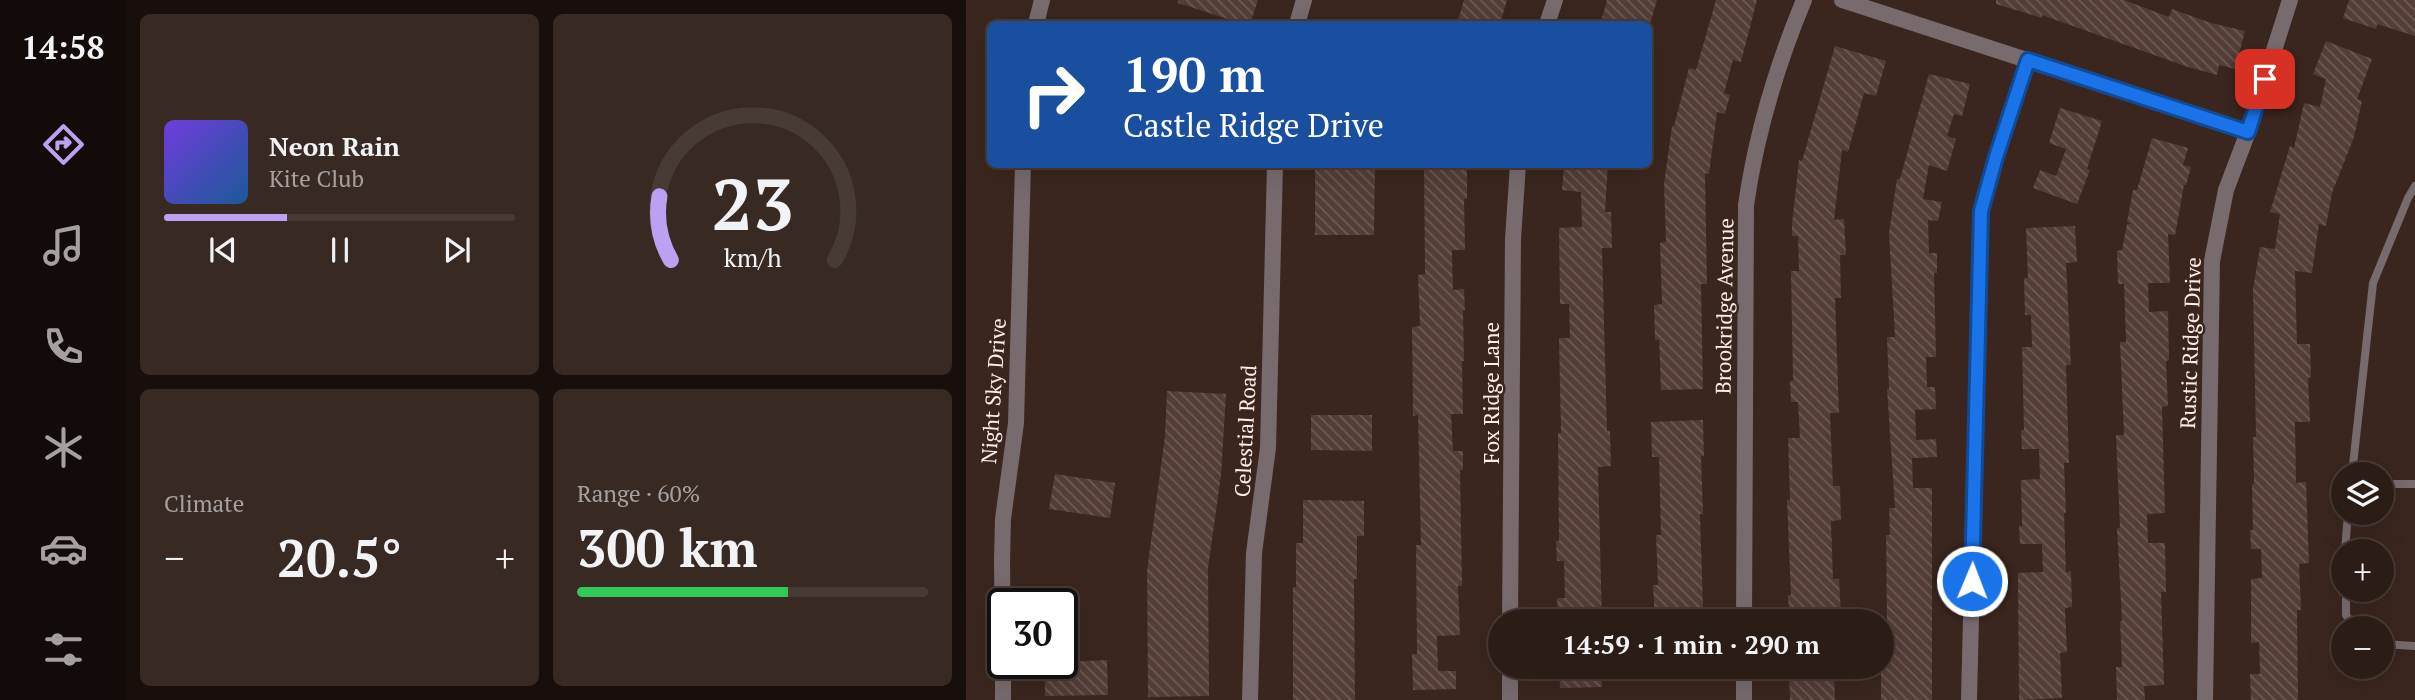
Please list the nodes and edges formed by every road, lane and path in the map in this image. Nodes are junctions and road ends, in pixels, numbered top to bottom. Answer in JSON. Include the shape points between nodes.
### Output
{"nodes":[{"id":1,"x":1042,"y":0,"type":"edge"},
{"id":2,"x":1304,"y":0,"type":"edge"},
{"id":3,"x":1555,"y":0,"type":"edge"},
{"id":4,"x":1804,"y":0,"type":"edge"},
{"id":5,"x":1842,"y":0,"type":"edge"},
{"id":6,"x":2290,"y":0,"type":"edge"},
{"id":7,"x":1036,"y":21,"type":"edge"},
{"id":8,"x":1298,"y":21,"type":"edge"},
{"id":9,"x":1548,"y":21,"type":"edge"},
{"id":10,"x":2028,"y":60,"type":"junction"},
{"id":11,"x":2248,"y":132,"type":"junction"},
{"id":12,"x":1023,"y":168,"type":"edge"},
{"id":13,"x":1275,"y":168,"type":"edge"},
{"id":14,"x":1518,"y":168,"type":"edge"},
{"id":15,"x":2415,"y":186,"type":"edge"},
{"id":16,"x":2353,"y":462,"type":"edge"},
{"id":17,"x":2394,"y":484,"type":"edge"},
{"id":18,"x":2415,"y":484,"type":"edge"},
{"id":19,"x":1002,"y":588,"type":"edge"},
{"id":20,"x":1510,"y":609,"type":"edge"},
{"id":21,"x":1744,"y":609,"type":"edge"},
{"id":22,"x":2394,"y":645,"type":"edge"},
{"id":23,"x":2415,"y":646,"type":"edge"},
{"id":24,"x":1003,"y":679,"type":"edge"},
{"id":25,"x":1510,"y":679,"type":"edge"},
{"id":26,"x":1744,"y":679,"type":"edge"},
{"id":27,"x":1003,"y":700,"type":"edge"},
{"id":28,"x":1250,"y":700,"type":"edge"},
{"id":29,"x":1510,"y":700,"type":"edge"},
{"id":30,"x":1744,"y":700,"type":"edge"},
{"id":31,"x":1969,"y":700,"type":"edge"},
{"id":32,"x":2205,"y":700,"type":"edge"}],
"edges":[{"from":1,"to":7,"type":"street"},
{"from":2,"to":8,"type":"street"},
{"from":3,"to":9,"type":"street"},
{"from":4,"to":21,"type":"street","name":"Brookridge Avenue","via":[[1777,74],[1746,205]]},
{"from":5,"to":10,"type":"street"},
{"from":6,"to":11,"type":"street","name":"Rustic Ridge Drive"},
{"from":10,"to":11,"type":"street"},
{"from":10,"to":31,"type":"street","via":[[1981,211]]},
{"from":11,"to":32,"type":"street","name":"Rustic Ridge Drive","via":[[2226,190],[2212,261]]},
{"from":12,"to":19,"type":"street","name":"Night Sky Drive","via":[[1016,423],[1005,505]]},
{"from":13,"to":28,"type":"street","name":"Celestial Road","via":[[1268,448],[1254,553]]},
{"from":14,"to":20,"type":"street","name":"Fox Ridge Lane","via":[[1513,239]]},
{"from":15,"to":16,"type":"lane","via":[[2373,283]]},
{"from":17,"to":18,"type":"lane"},
{"from":22,"to":23,"type":"lane"},
{"from":24,"to":27,"type":"street","name":"Night Sky Drive"},
{"from":25,"to":29,"type":"street"},
{"from":26,"to":30,"type":"street"}]}
